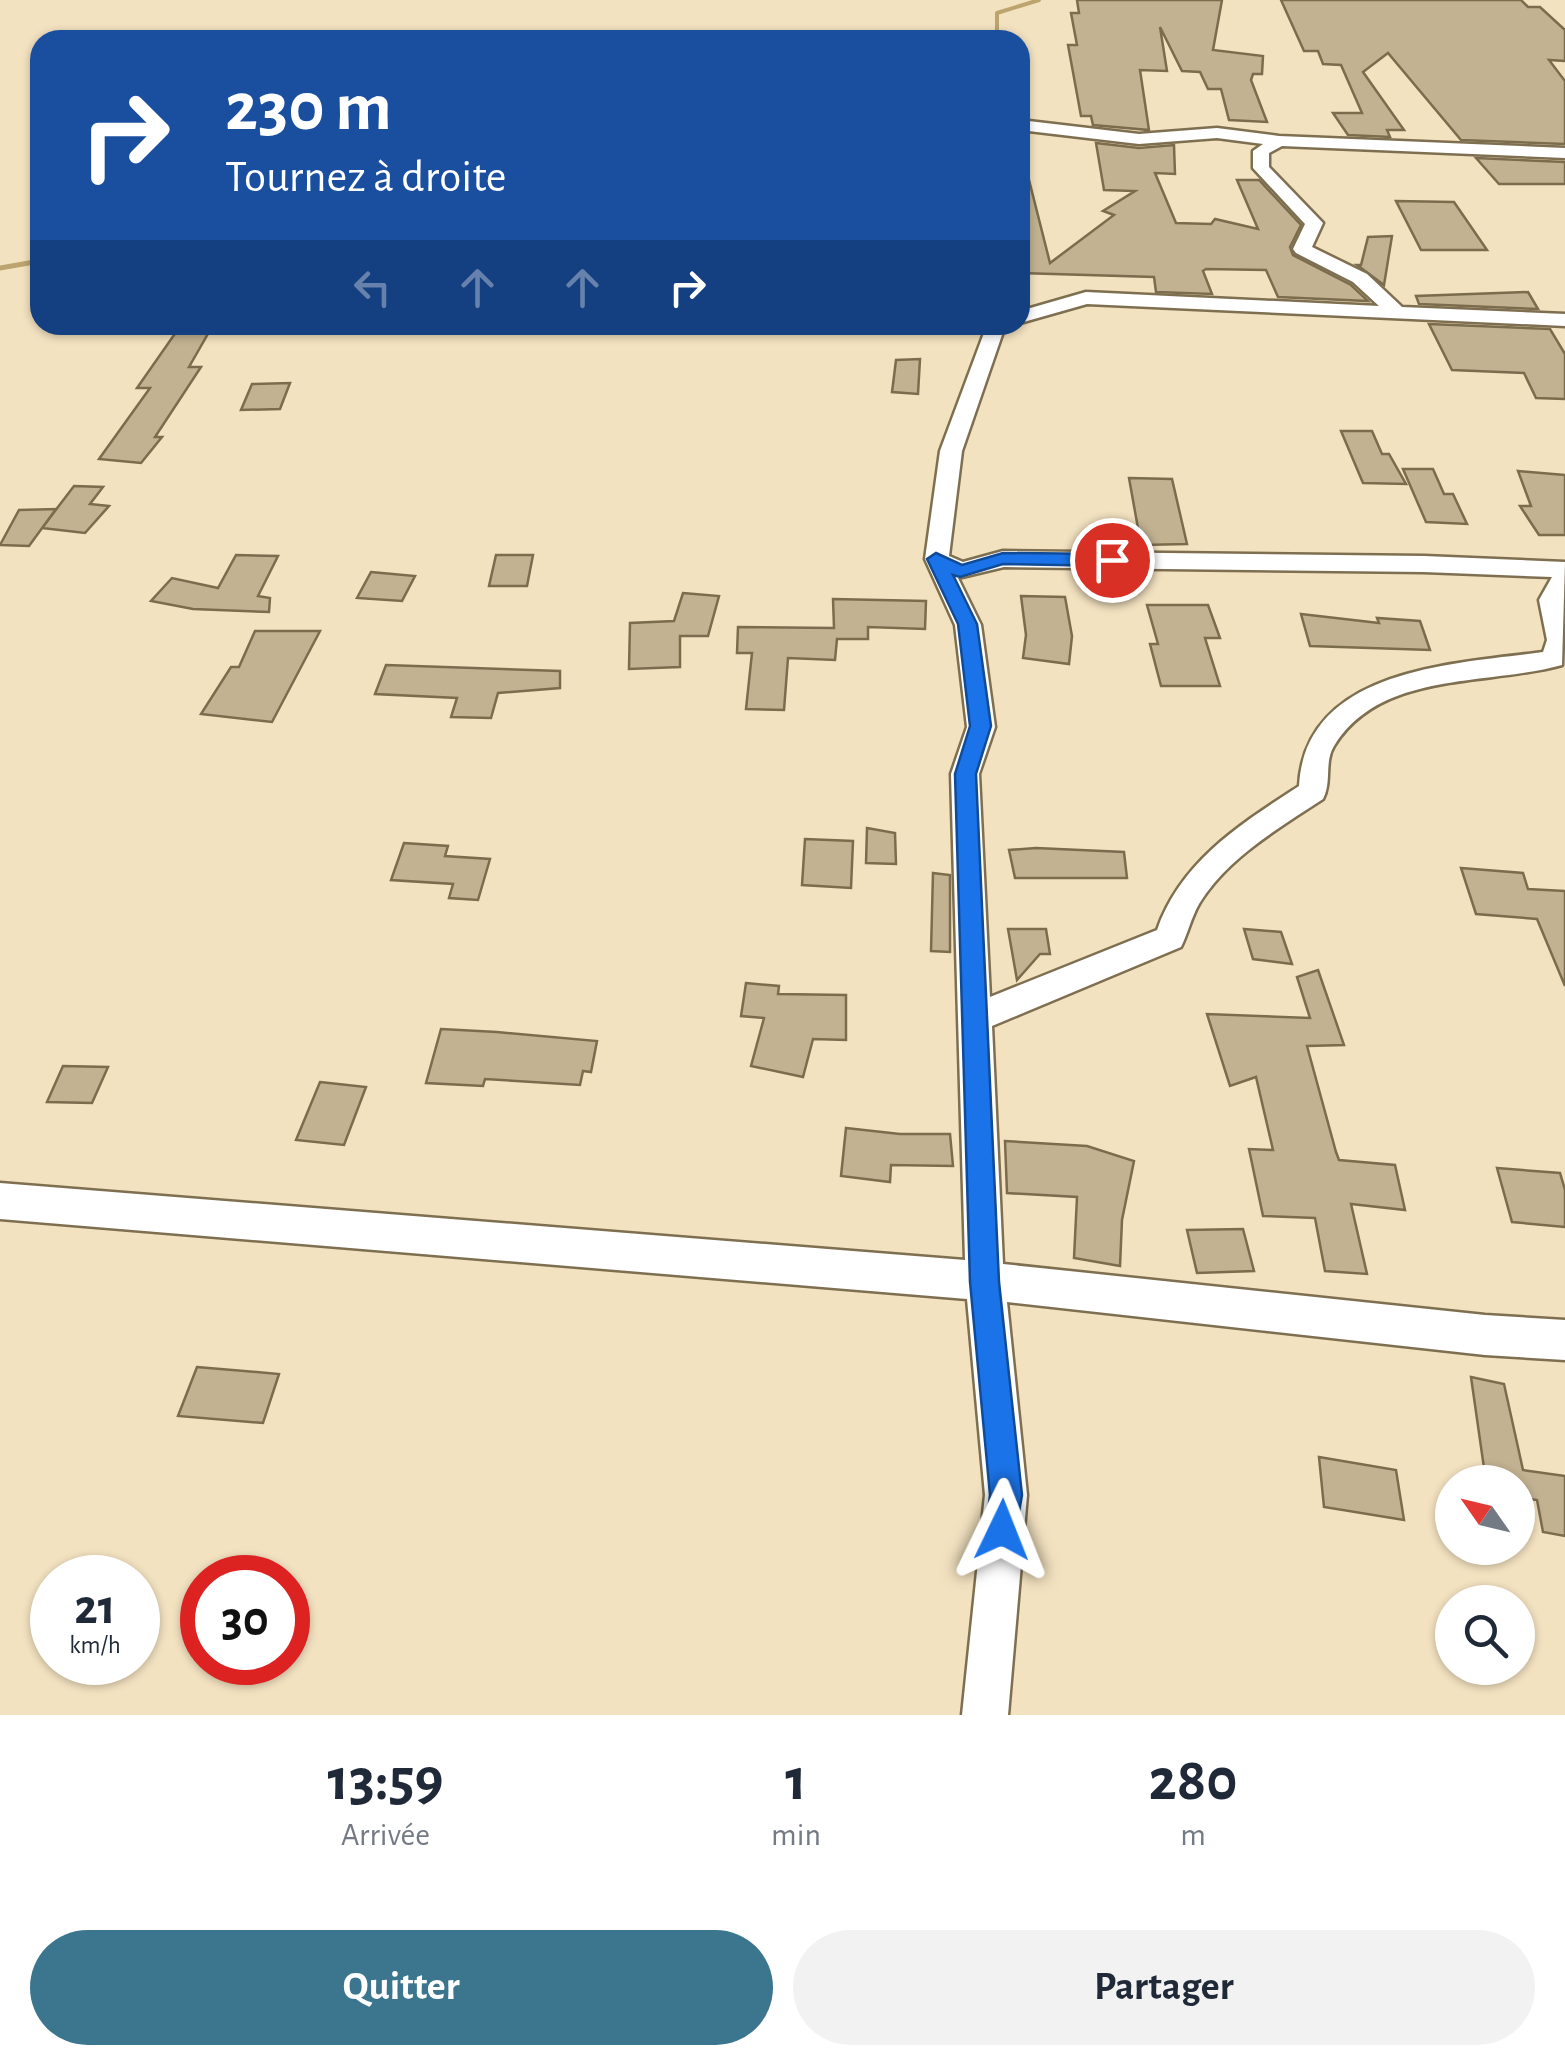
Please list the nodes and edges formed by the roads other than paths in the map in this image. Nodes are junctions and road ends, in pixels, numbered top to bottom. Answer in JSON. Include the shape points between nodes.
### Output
{"nodes":[{"id":1,"x":1030,"y":126,"type":"edge"},
{"id":2,"x":1279,"y":141,"type":"junction"},
{"id":3,"x":1565,"y":153,"type":"edge"},
{"id":4,"x":1030,"y":314,"type":"edge"},
{"id":5,"x":1400,"y":315,"type":"junction"},
{"id":6,"x":1565,"y":320,"type":"edge"},
{"id":7,"x":992,"y":335,"type":"edge"},
{"id":8,"x":936,"y":559,"type":"junction"},
{"id":9,"x":1565,"y":573,"type":"edge"},
{"id":10,"x":975,"y":1018,"type":"junction"},
{"id":11,"x":0,"y":1201,"type":"edge"},
{"id":12,"x":985,"y":1282,"type":"junction"},
{"id":13,"x":1565,"y":1340,"type":"edge"},
{"id":14,"x":985,"y":1715,"type":"edge"}],
"edges":[{"from":1,"to":2,"type":"street","via":[[1139,140],[1217,134]]},
{"from":2,"to":3,"type":"street"},
{"from":2,"to":5,"type":"street","via":[[1261,151],[1261,168],[1314,223],[1302,249],[1360,278]]},
{"from":4,"to":5,"type":"street","via":[[1086,298]]},
{"from":5,"to":6,"type":"street"},
{"from":7,"to":8,"type":"street","via":[[951,451]]},
{"from":8,"to":9,"type":"street","via":[[960,571],[1003,559],[1424,564]]},
{"from":8,"to":10,"type":"street","via":[[968,624],[981,726],[965,774]]},
{"from":9,"to":10,"type":"street","via":[[1551,600],[1560,640],[1553,659],[1388,686],[1358,704],[1318,746],[1313,791],[1235,843],[1176,910],[1170,938]]},
{"from":10,"to":12,"type":"street"},
{"from":11,"to":12,"type":"street"},
{"from":12,"to":13,"type":"street"},
{"from":12,"to":14,"type":"street","via":[[1006,1495]]}]}
